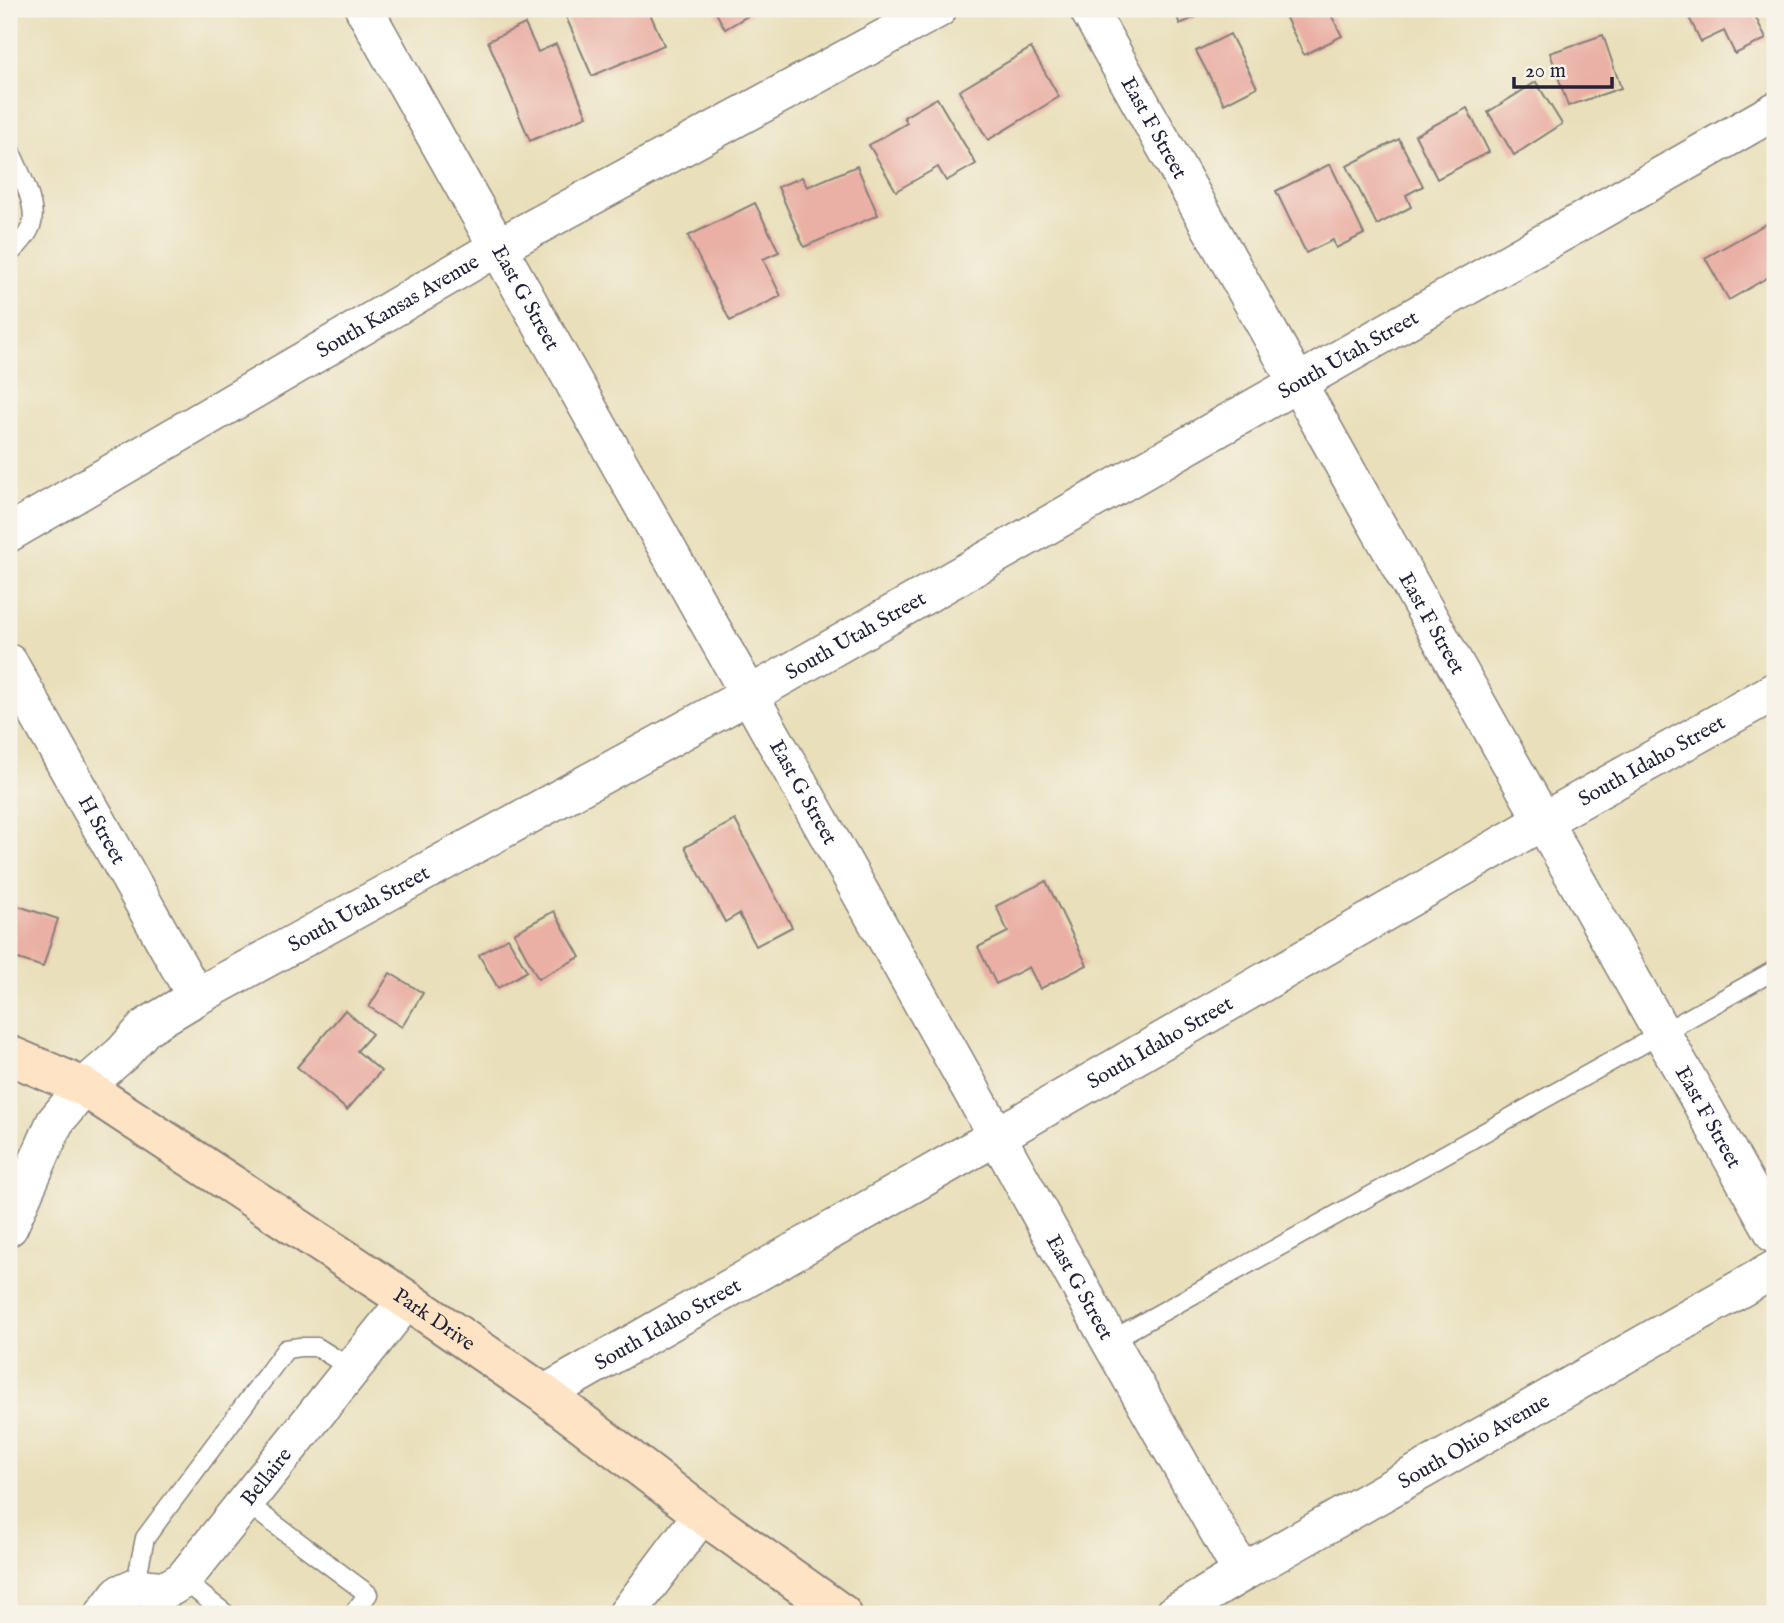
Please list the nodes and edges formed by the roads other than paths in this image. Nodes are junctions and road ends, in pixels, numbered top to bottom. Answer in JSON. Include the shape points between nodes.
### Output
{"nodes":[{"id":1,"x":364,"y":9,"type":"edge"},
{"id":2,"x":938,"y":9,"type":"edge"},
{"id":3,"x":1088,"y":9,"type":"edge"},
{"id":4,"x":1775,"y":111,"type":"edge"},
{"id":5,"x":9,"y":148,"type":"edge"},
{"id":6,"x":498,"y":247,"type":"junction"},
{"id":7,"x":9,"y":254,"type":"edge"},
{"id":8,"x":1297,"y":383,"type":"junction"},
{"id":9,"x":9,"y":533,"type":"edge"},
{"id":10,"x":9,"y":663,"type":"edge"},
{"id":11,"x":1775,"y":691,"type":"edge"},
{"id":12,"x":749,"y":694,"type":"junction"},
{"id":13,"x":1543,"y":821,"type":"junction"},
{"id":14,"x":1775,"y":970,"type":"edge"},
{"id":15,"x":196,"y":997,"type":"junction"},
{"id":16,"x":1662,"y":1033,"type":"junction"},
{"id":17,"x":9,"y":1055,"type":"edge"},
{"id":18,"x":84,"y":1087,"type":"junction"},
{"id":19,"x":997,"y":1136,"type":"junction"},
{"id":20,"x":9,"y":1227,"type":"edge"},
{"id":21,"x":1775,"y":1235,"type":"edge"},
{"id":22,"x":1775,"y":1269,"type":"edge"},
{"id":23,"x":407,"y":1300,"type":"junction"},
{"id":24,"x":1110,"y":1340,"type":"junction"},
{"id":25,"x":352,"y":1368,"type":"junction"},
{"id":26,"x":544,"y":1394,"type":"junction"},
{"id":27,"x":245,"y":1502,"type":"junction"},
{"id":28,"x":702,"y":1514,"type":"junction"},
{"id":29,"x":1242,"y":1573,"type":"junction"},
{"id":30,"x":183,"y":1580,"type":"junction"},
{"id":31,"x":135,"y":1587,"type":"junction"},
{"id":32,"x":104,"y":1614,"type":"edge"},
{"id":33,"x":226,"y":1614,"type":"edge"},
{"id":34,"x":353,"y":1614,"type":"edge"},
{"id":35,"x":627,"y":1614,"type":"edge"},
{"id":36,"x":842,"y":1614,"type":"edge"},
{"id":37,"x":1174,"y":1614,"type":"edge"}],
"edges":[{"from":1,"to":6,"type":"street","name":"East G Street"},
{"from":2,"to":6,"type":"street","name":"South Kansas Avenue"},
{"from":3,"to":8,"type":"street","name":"East F Street"},
{"from":4,"to":8,"type":"street","name":"South Utah Street"},
{"from":5,"to":7,"type":"lane","via":[[28,190],[33,221]]},
{"from":6,"to":9,"type":"street","name":"South Kansas Avenue"},
{"from":6,"to":12,"type":"street","name":"East G Street"},
{"from":8,"to":12,"type":"street","name":"South Utah Street"},
{"from":8,"to":13,"type":"street","name":"East F Street"},
{"from":10,"to":15,"type":"street","name":"H Street"},
{"from":11,"to":13,"type":"street","name":"South Idaho Street"},
{"from":12,"to":15,"type":"street","name":"South Utah Street"},
{"from":12,"to":19,"type":"street","name":"East G Street"},
{"from":13,"to":16,"type":"street","name":"East F Street"},
{"from":13,"to":19,"type":"street","name":"South Idaho Street"},
{"from":14,"to":16,"type":"lane"},
{"from":15,"to":18,"type":"street","name":"South Utah Street","via":[[146,1027]]},
{"from":16,"to":21,"type":"street","name":"East F Street"},
{"from":16,"to":24,"type":"lane"},
{"from":17,"to":18,"type":"street","name":"Park Drive"},
{"from":18,"to":20,"type":"street","name":"South Utah Street","via":[[55,1122]]},
{"from":18,"to":23,"type":"street","name":"Park Drive"},
{"from":19,"to":24,"type":"street","name":"East G Street"},
{"from":19,"to":26,"type":"street","name":"South Idaho Street"},
{"from":22,"to":29,"type":"street","name":"South Ohio Avenue"},
{"from":23,"to":25,"type":"street","name":"Bellaire"},
{"from":23,"to":26,"type":"street","name":"Park Drive"},
{"from":24,"to":29,"type":"street","name":"East G Street"},
{"from":25,"to":27,"type":"street","name":"Bellaire"},
{"from":25,"to":31,"type":"lane","via":[[317,1347],[286,1349],[145,1538]]},
{"from":26,"to":28,"type":"street","name":"Park Drive"},
{"from":27,"to":30,"type":"street","name":"Bellaire"},
{"from":27,"to":34,"type":"lane","via":[[368,1594]]},
{"from":28,"to":35,"type":"street"},
{"from":28,"to":36,"type":"street","name":"Park Drive"},
{"from":29,"to":37,"type":"street","name":"South Ohio Avenue"},
{"from":30,"to":31,"type":"street","via":[[166,1590]]},
{"from":30,"to":33,"type":"lane"},
{"from":31,"to":32,"type":"street","via":[[119,1594]]}]}
